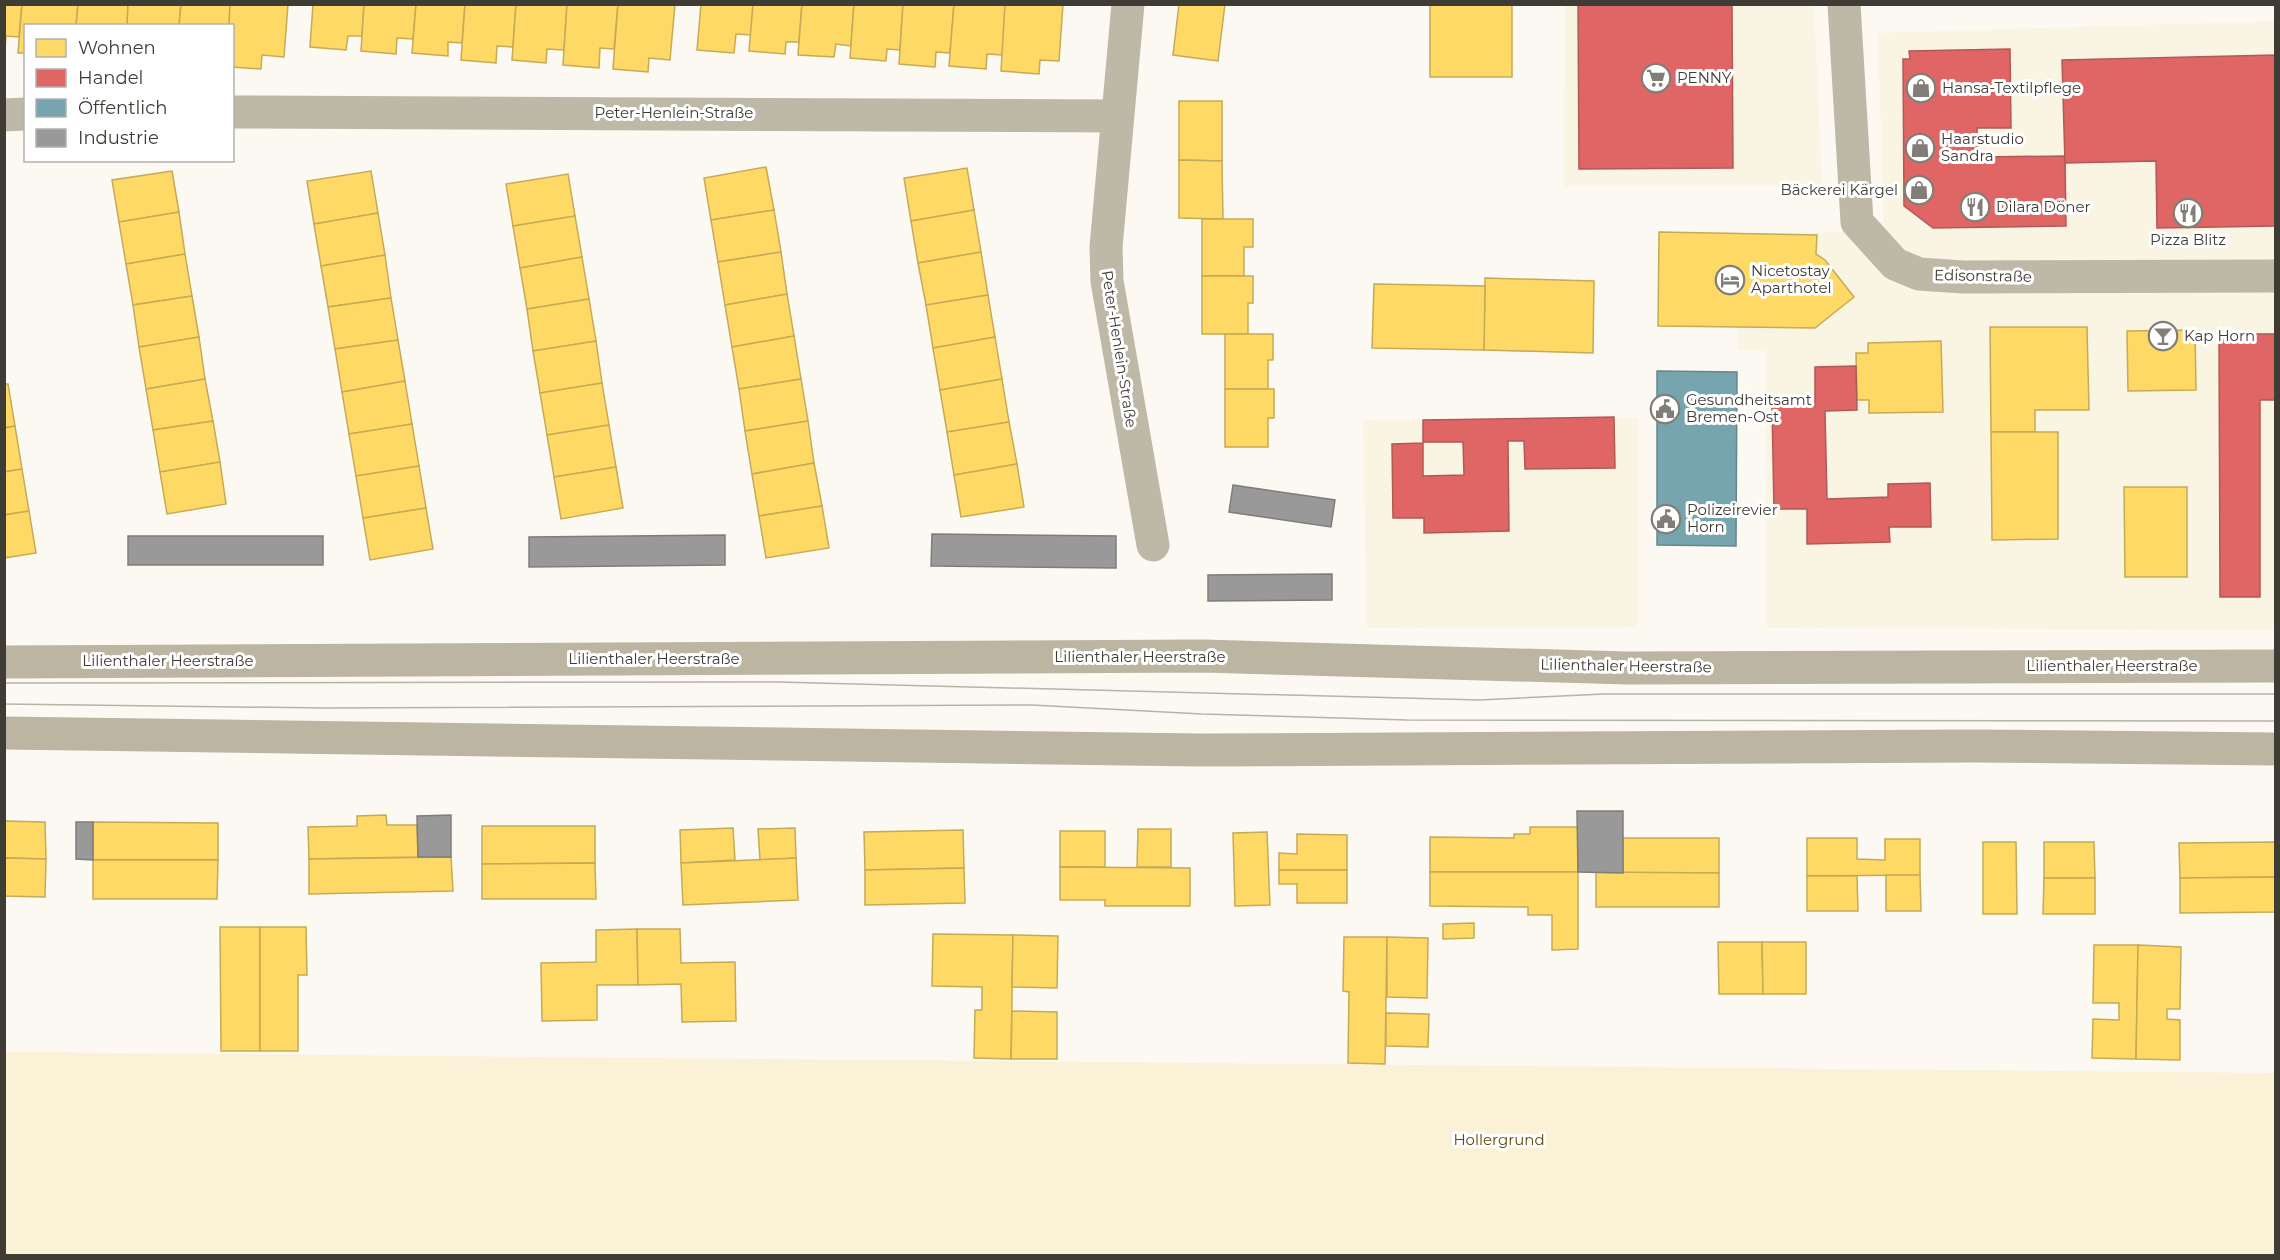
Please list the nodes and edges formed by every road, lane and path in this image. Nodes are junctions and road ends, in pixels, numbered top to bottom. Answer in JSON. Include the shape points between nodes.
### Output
{"nodes":[{"id":1,"x":1128,"y":4,"type":"edge"},
{"id":2,"x":1844,"y":4,"type":"edge"},
{"id":3,"x":234,"y":112,"type":"edge"},
{"id":4,"x":24,"y":114,"type":"edge"},
{"id":5,"x":4,"y":115,"type":"edge"},
{"id":6,"x":1116,"y":116,"type":"junction"},
{"id":7,"x":2276,"y":276,"type":"edge"},
{"id":8,"x":1153,"y":545,"type":"dead end"},
{"id":9,"x":4,"y":662,"type":"edge"},
{"id":10,"x":2276,"y":666,"type":"edge"},
{"id":11,"x":4,"y":733,"type":"edge"},
{"id":12,"x":2276,"y":749,"type":"edge"}],
"edges":[{"from":1,"to":6,"type":"street","name":"Peter-Henlein-Straße"},
{"from":2,"to":7,"type":"street","name":"Edisonstraße","via":[[1857,222],[1895,264],[1919,274],[1963,277]]},
{"from":3,"to":6,"type":"street","name":"Peter-Henlein-Straße"},
{"from":4,"to":5,"type":"street"},
{"from":6,"to":8,"type":"street","name":"Peter-Henlein-Straße","via":[[1107,281]]},
{"from":9,"to":10,"type":"main road","name":"Lilienthaler Heerstraße","via":[[1203,656],[1627,668]]},
{"from":11,"to":12,"type":"main road","via":[[1200,750],[1974,746]]}]}
